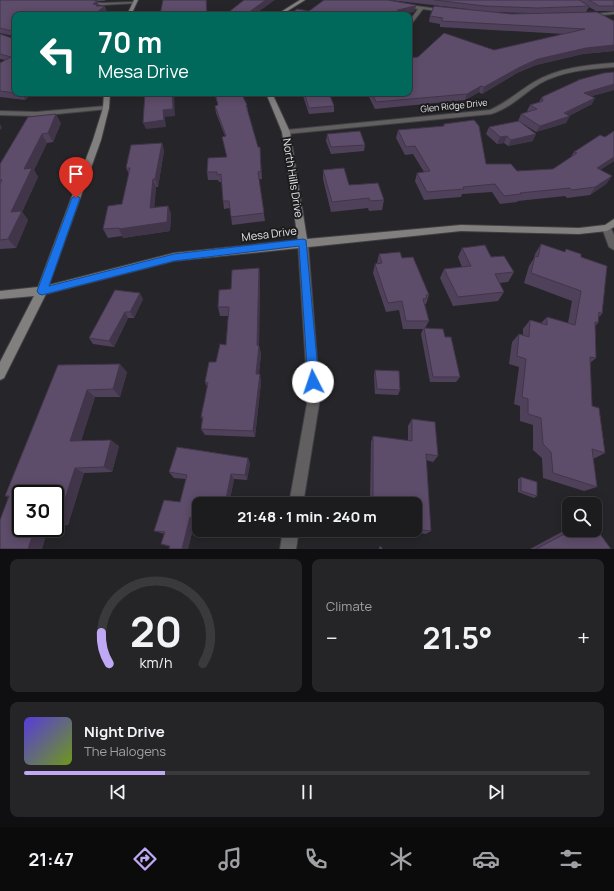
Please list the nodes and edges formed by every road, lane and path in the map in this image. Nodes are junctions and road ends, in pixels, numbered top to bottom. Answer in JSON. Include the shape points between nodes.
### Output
{"nodes":[{"id":1,"x":76,"y":0,"type":"edge"},
{"id":2,"x":303,"y":0,"type":"edge"},
{"id":3,"x":135,"y":2,"type":"edge"},
{"id":4,"x":398,"y":4,"type":"edge"},
{"id":5,"x":420,"y":8,"type":"junction"},
{"id":6,"x":590,"y":11,"type":"edge"},
{"id":7,"x":130,"y":12,"type":"edge"},
{"id":8,"x":283,"y":12,"type":"edge"},
{"id":9,"x":455,"y":12,"type":"edge"},
{"id":10,"x":614,"y":14,"type":"edge"},
{"id":11,"x":581,"y":15,"type":"edge"},
{"id":12,"x":595,"y":15,"type":"junction"},
{"id":13,"x":602,"y":18,"type":"edge"},
{"id":14,"x":412,"y":21,"type":"edge"},
{"id":15,"x":614,"y":65,"type":"edge"},
{"id":16,"x":107,"y":96,"type":"edge"},
{"id":17,"x":269,"y":96,"type":"edge"},
{"id":18,"x":106,"y":108,"type":"junction"},
{"id":19,"x":0,"y":113,"type":"edge"},
{"id":20,"x":286,"y":132,"type":"junction"},
{"id":21,"x":611,"y":225,"type":"edge"},
{"id":22,"x":303,"y":242,"type":"junction"},
{"id":23,"x":614,"y":246,"type":"edge"},
{"id":24,"x":42,"y":291,"type":"junction"},
{"id":25,"x":0,"y":295,"type":"edge"},
{"id":26,"x":0,"y":374,"type":"edge"},
{"id":27,"x":297,"y":497,"type":"edge"},
{"id":28,"x":290,"y":537,"type":"edge"},
{"id":29,"x":288,"y":549,"type":"edge"}],
"edges":[{"from":1,"to":3,"type":"street","via":[[102,4]]},
{"from":2,"to":8,"type":"street"},
{"from":3,"to":7,"type":"street"},
{"from":4,"to":5,"type":"street"},
{"from":5,"to":9,"type":"street"},
{"from":5,"to":14,"type":"street"},
{"from":6,"to":12,"type":"street"},
{"from":10,"to":12,"type":"street"},
{"from":11,"to":12,"type":"street"},
{"from":12,"to":13,"type":"street"},
{"from":15,"to":20,"type":"street","name":"Glen Ridge Drive","via":[[579,68],[553,75],[501,108],[490,112]]},
{"from":16,"to":18,"type":"street"},
{"from":17,"to":20,"type":"street","name":"North Hills Drive"},
{"from":18,"to":19,"type":"street","via":[[36,114]]},
{"from":18,"to":24,"type":"street","via":[[97,140]]},
{"from":20,"to":22,"type":"street","name":"North Hills Drive"},
{"from":21,"to":22,"type":"street","name":"Mesa Drive","via":[[579,230],[461,228]]},
{"from":21,"to":23,"type":"street"},
{"from":22,"to":24,"type":"street","name":"Mesa Drive","via":[[174,258]]},
{"from":22,"to":27,"type":"street","name":"North Hills Drive","via":[[314,398]]},
{"from":24,"to":25,"type":"street","name":"Mesa Drive"},
{"from":24,"to":26,"type":"street"},
{"from":28,"to":29,"type":"street"}]}
